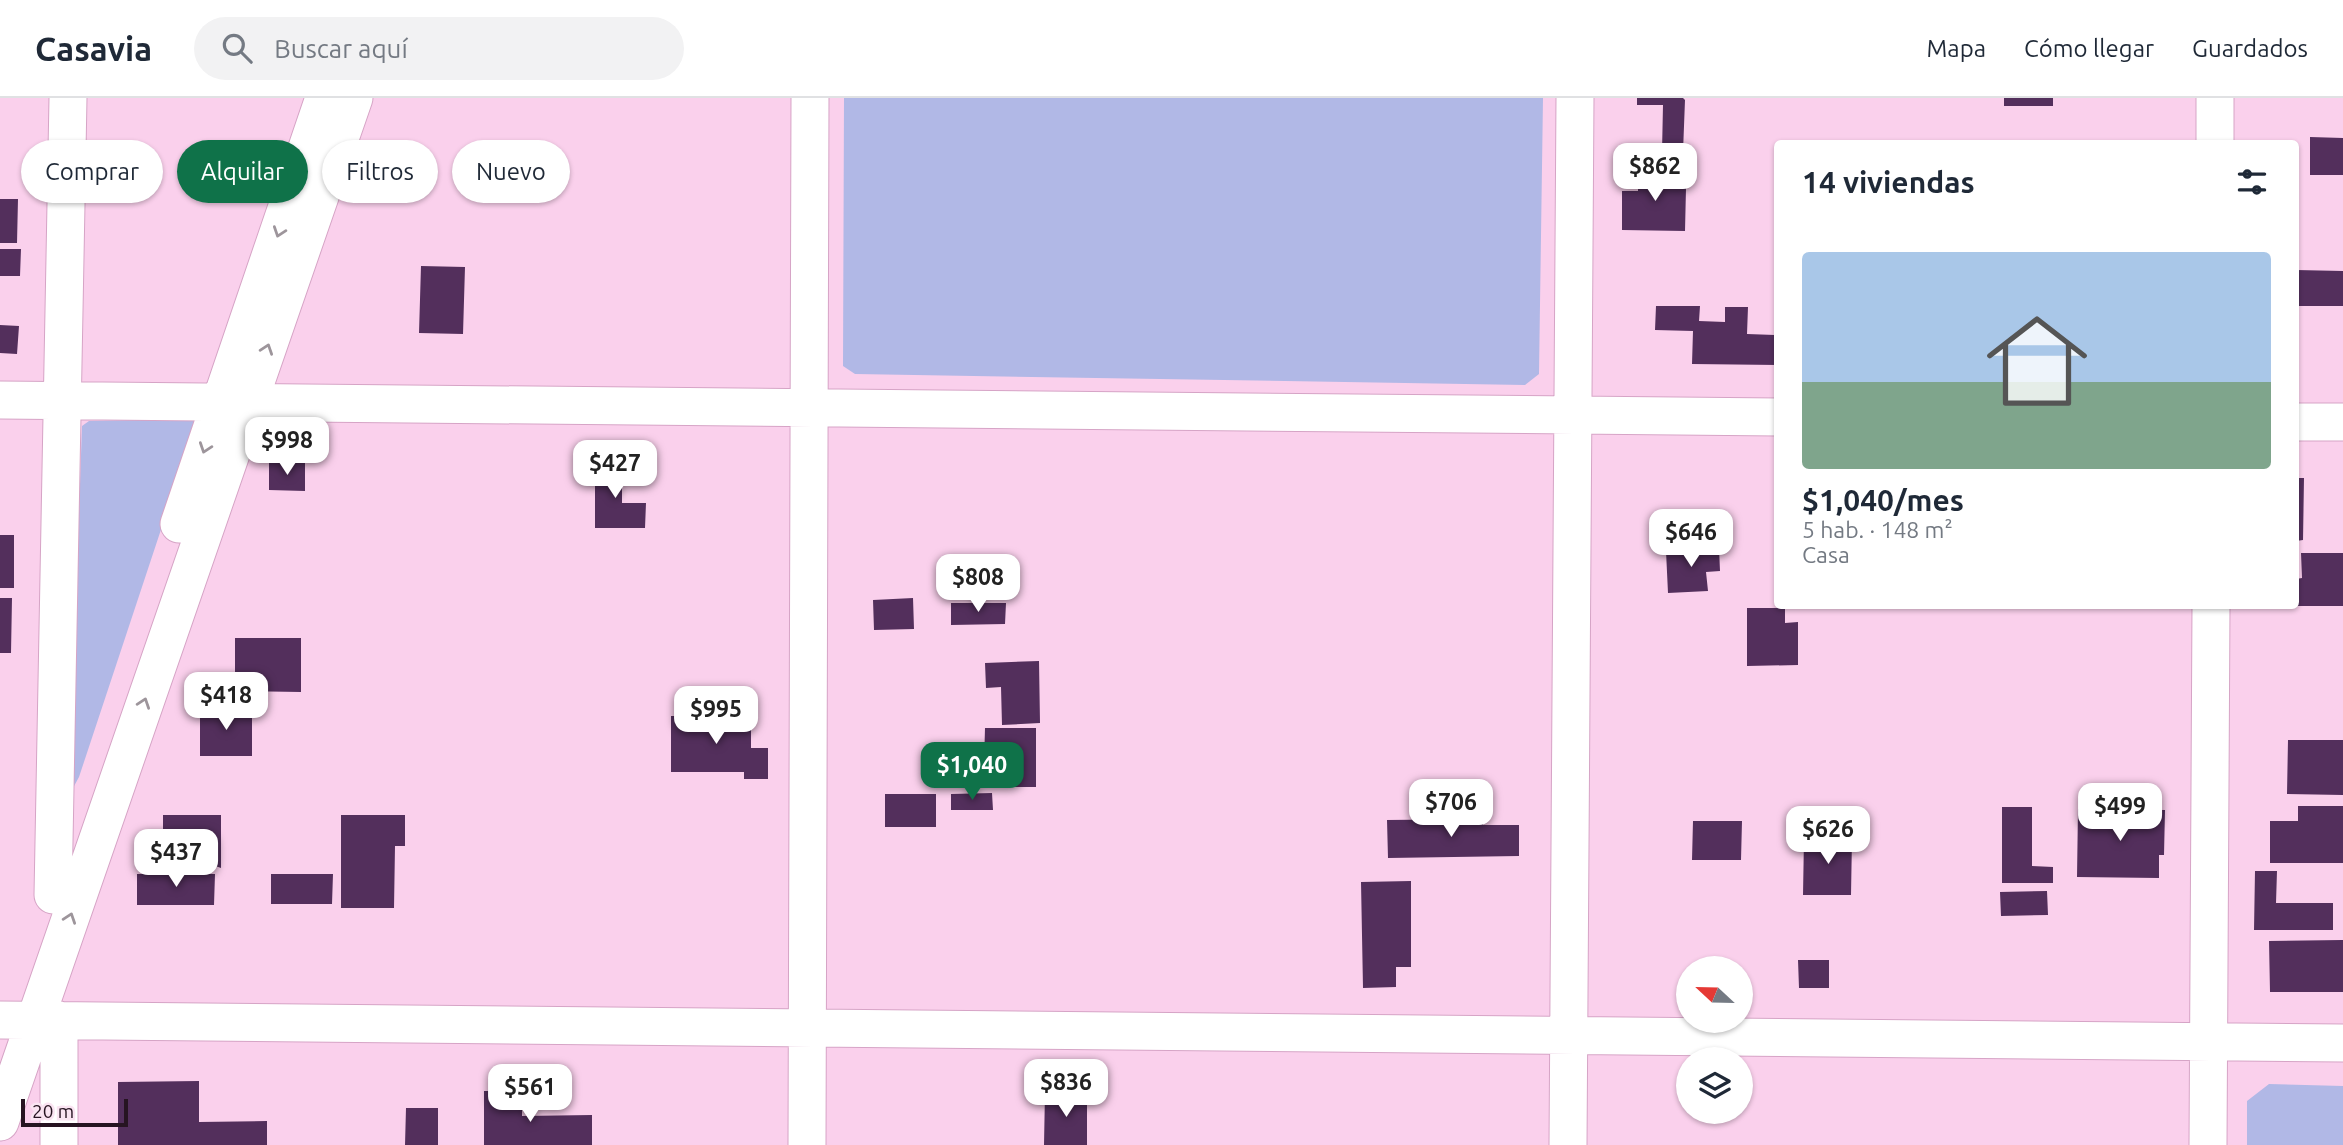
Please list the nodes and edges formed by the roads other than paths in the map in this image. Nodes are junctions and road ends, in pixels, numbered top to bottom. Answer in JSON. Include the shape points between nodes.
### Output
{"nodes":[{"id":1,"x":68,"y":98,"type":"edge"},
{"id":2,"x":324,"y":98,"type":"edge"},
{"id":3,"x":354,"y":98,"type":"edge"},
{"id":4,"x":810,"y":98,"type":"edge"},
{"id":5,"x":1574,"y":98,"type":"edge"},
{"id":6,"x":2215,"y":98,"type":"edge"},
{"id":7,"x":2214,"y":140,"type":"edge"},
{"id":8,"x":0,"y":400,"type":"edge"},
{"id":9,"x":62,"y":400,"type":"junction"},
{"id":10,"x":235,"y":401,"type":"junction"},
{"id":11,"x":809,"y":406,"type":"junction"},
{"id":12,"x":1572,"y":414,"type":"junction"},
{"id":13,"x":1774,"y":416,"type":"edge"},
{"id":14,"x":2299,"y":422,"type":"edge"},
{"id":15,"x":2343,"y":422,"type":"edge"},
{"id":16,"x":2211,"y":609,"type":"edge"},
{"id":17,"x":53,"y":895,"type":"junction"},
{"id":18,"x":21,"y":1026,"type":"edge"},
{"id":19,"x":807,"y":1028,"type":"junction"},
{"id":20,"x":1568,"y":1036,"type":"junction"},
{"id":21,"x":2208,"y":1042,"type":"junction"},
{"id":22,"x":2343,"y":1043,"type":"edge"},
{"id":23,"x":0,"y":1122,"type":"edge"},
{"id":24,"x":59,"y":1145,"type":"edge"},
{"id":25,"x":807,"y":1145,"type":"edge"},
{"id":26,"x":1567,"y":1145,"type":"edge"},
{"id":27,"x":2207,"y":1145,"type":"edge"}],
"edges":[{"from":1,"to":9,"type":"street"},
{"from":2,"to":10,"type":"street","one_way":true},
{"from":10,"to":3,"type":"street","one_way":true},
{"from":4,"to":11,"type":"street"},
{"from":5,"to":12,"type":"street"},
{"from":6,"to":7,"type":"street"},
{"from":8,"to":9,"type":"street"},
{"from":9,"to":10,"type":"street"},
{"from":9,"to":17,"type":"street"},
{"from":10,"to":11,"type":"street"},
{"from":10,"to":17,"type":"street","one_way":true},
{"from":18,"to":10,"type":"street","one_way":true},
{"from":11,"to":12,"type":"street"},
{"from":11,"to":19,"type":"street"},
{"from":12,"to":13,"type":"street"},
{"from":12,"to":20,"type":"street"},
{"from":14,"to":15,"type":"street"},
{"from":16,"to":21,"type":"street"},
{"from":17,"to":18,"type":"street"},
{"from":18,"to":19,"type":"street"},
{"from":18,"to":23,"type":"street"},
{"from":18,"to":24,"type":"street"},
{"from":19,"to":20,"type":"street"},
{"from":19,"to":25,"type":"street"},
{"from":20,"to":21,"type":"street"},
{"from":20,"to":26,"type":"street"},
{"from":21,"to":22,"type":"street"},
{"from":21,"to":27,"type":"street"}]}
